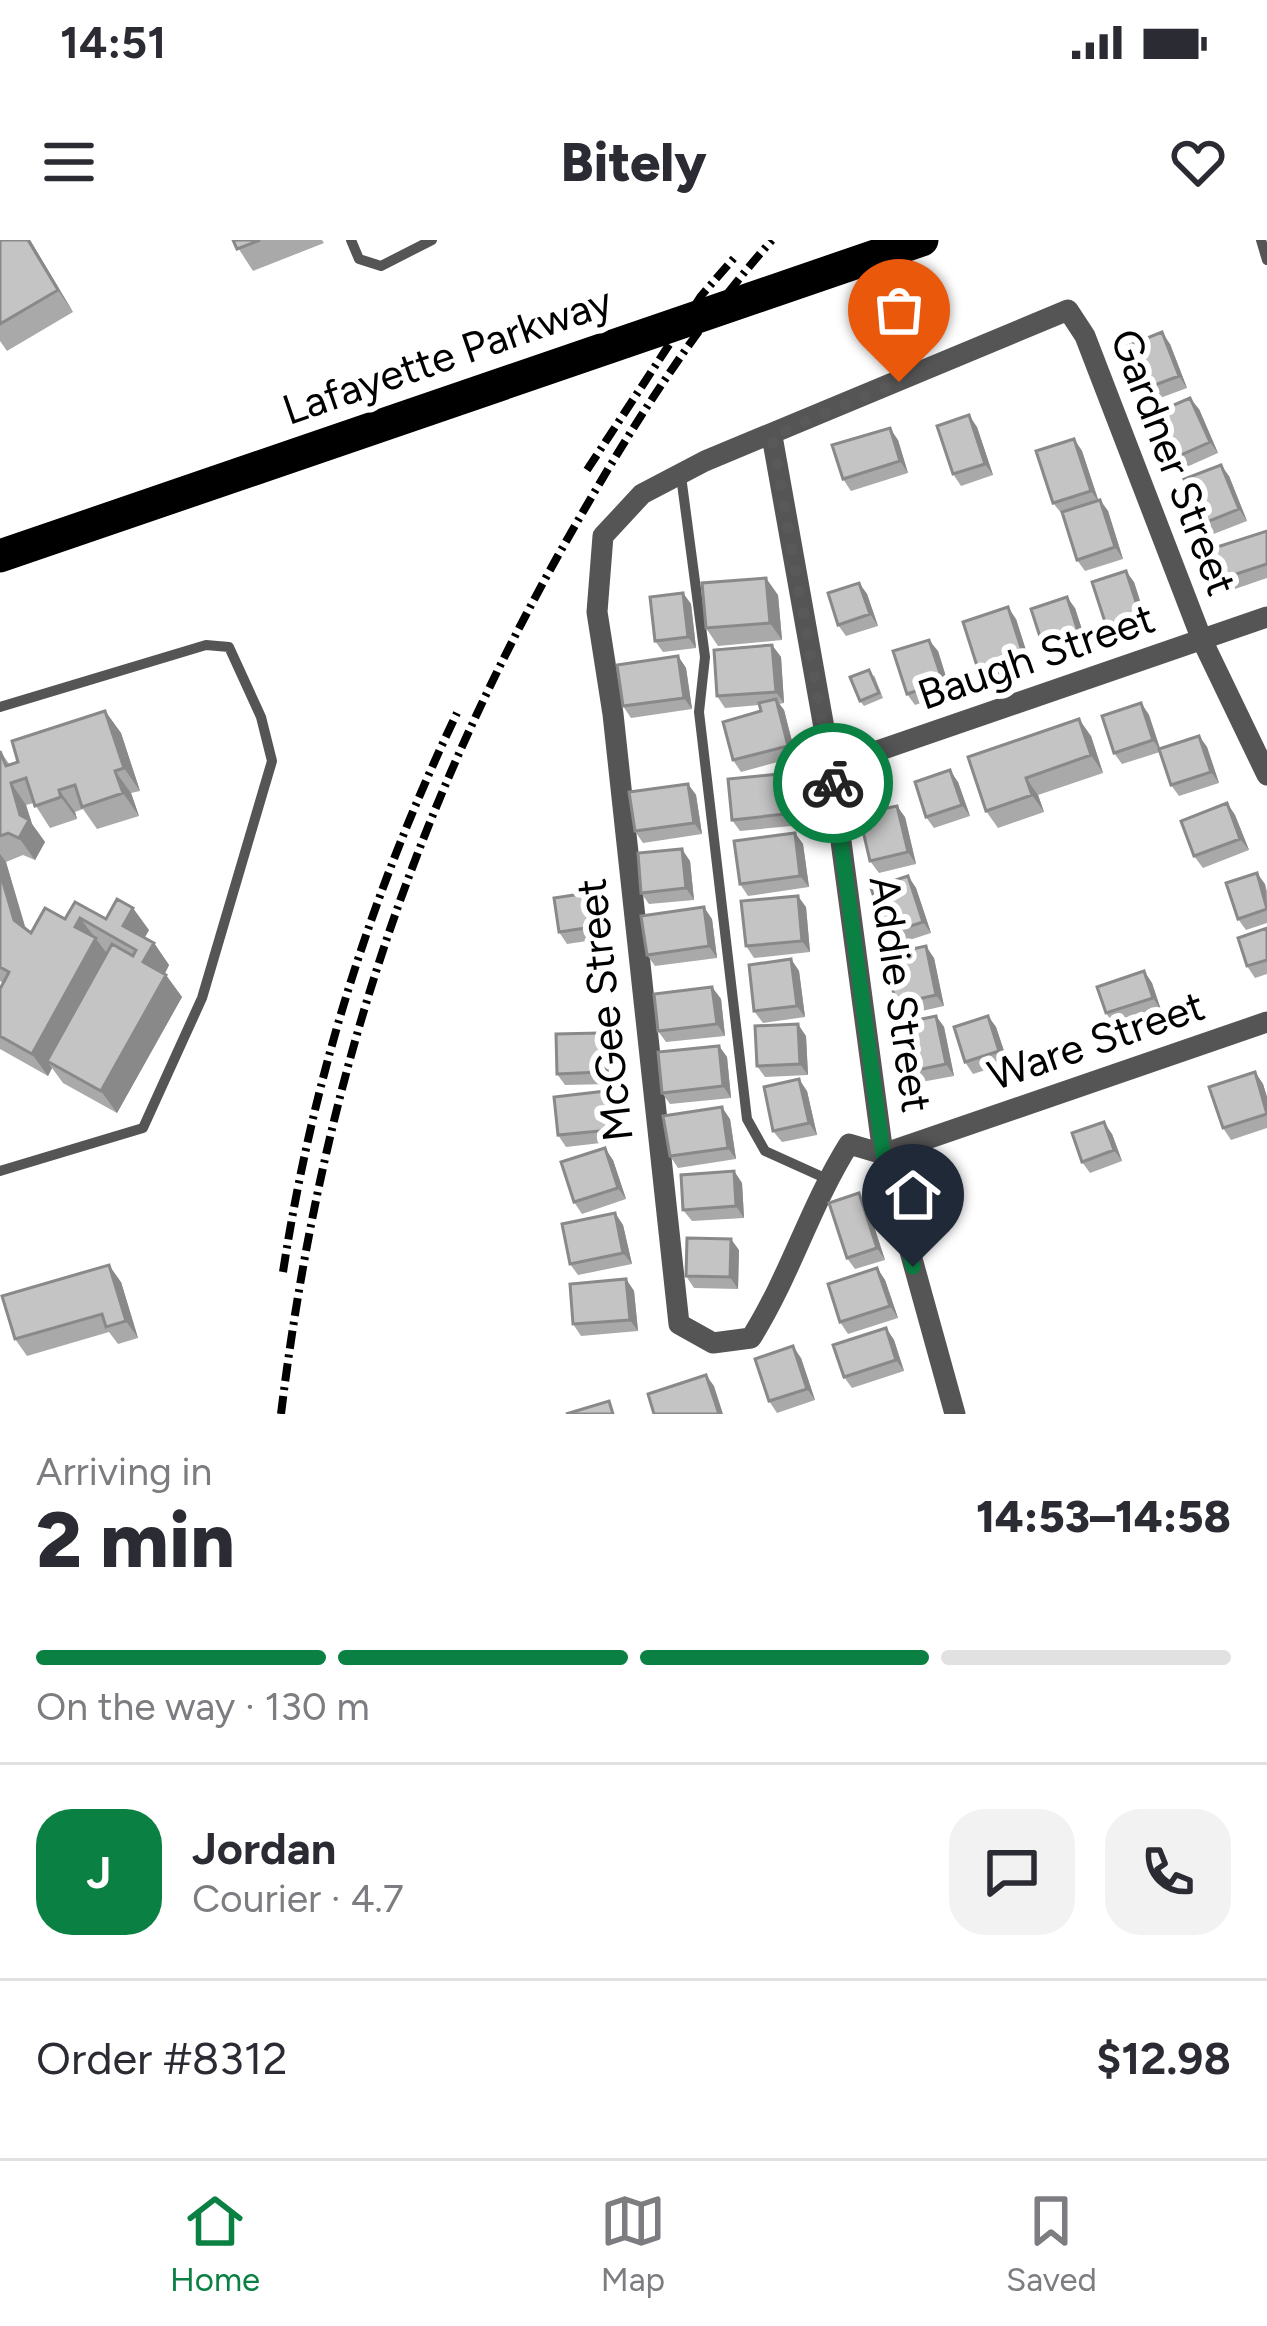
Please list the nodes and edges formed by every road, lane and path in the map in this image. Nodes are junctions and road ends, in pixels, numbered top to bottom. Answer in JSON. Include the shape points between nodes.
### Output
{"nodes":[{"id":1,"x":351,"y":240,"type":"edge"},
{"id":2,"x":432,"y":240,"type":"edge"},
{"id":3,"x":1261,"y":240,"type":"edge"},
{"id":4,"x":910,"y":245,"type":"edge"},
{"id":5,"x":1267,"y":260,"type":"edge"},
{"id":6,"x":1068,"y":310,"type":"joint"},
{"id":7,"x":772,"y":436,"type":"junction"},
{"id":8,"x":681,"y":473,"type":"junction"},
{"id":9,"x":0,"y":556,"type":"edge"},
{"id":10,"x":1267,"y":617,"type":"edge"},
{"id":11,"x":1202,"y":640,"type":"junction"},
{"id":12,"x":0,"y":707,"type":"edge"},
{"id":13,"x":1260,"y":740,"type":"edge"},
{"id":14,"x":831,"y":767,"type":"junction"},
{"id":15,"x":1267,"y":775,"type":"edge"},
{"id":16,"x":1267,"y":1022,"type":"edge"},
{"id":17,"x":883,"y":1154,"type":"junction"},
{"id":18,"x":0,"y":1171,"type":"edge"},
{"id":19,"x":827,"y":1179,"type":"junction"},
{"id":20,"x":955,"y":1414,"type":"edge"}],
"edges":[{"from":1,"to":2,"type":"lane","via":[[359,259],[381,266]]},
{"from":3,"to":5,"type":"lane"},
{"from":4,"to":9,"type":"highway","name":"Lafayette Parkway"},
{"from":6,"to":7,"type":"street","name":"McGee Street"},
{"from":6,"to":11,"type":"street","name":"Gardner Street"},
{"from":7,"to":8,"type":"street","name":"McGee Street"},
{"from":7,"to":14,"type":"street","name":"Addie Street"},
{"from":8,"to":19,"type":"lane","via":[[705,657],[699,712],[747,1119],[765,1151]]},
{"from":8,"to":19,"type":"street","name":"McGee Street","via":[[642,494],[603,536],[597,612],[679,1324],[713,1343],[751,1338]]},
{"from":10,"to":11,"type":"street","name":"Baugh Street"},
{"from":11,"to":13,"type":"street","name":"Gardner Street"},
{"from":11,"to":14,"type":"street","name":"Baugh Street"},
{"from":12,"to":18,"type":"lane","via":[[206,645],[229,647],[272,761],[202,998],[142,1128]]},
{"from":13,"to":15,"type":"street","name":"Gardner Street"},
{"from":14,"to":17,"type":"street","name":"Addie Street"},
{"from":16,"to":17,"type":"street","name":"Ware Street"},
{"from":17,"to":19,"type":"street","via":[[849,1144]]},
{"from":17,"to":20,"type":"street","name":"Addie Street"}]}
